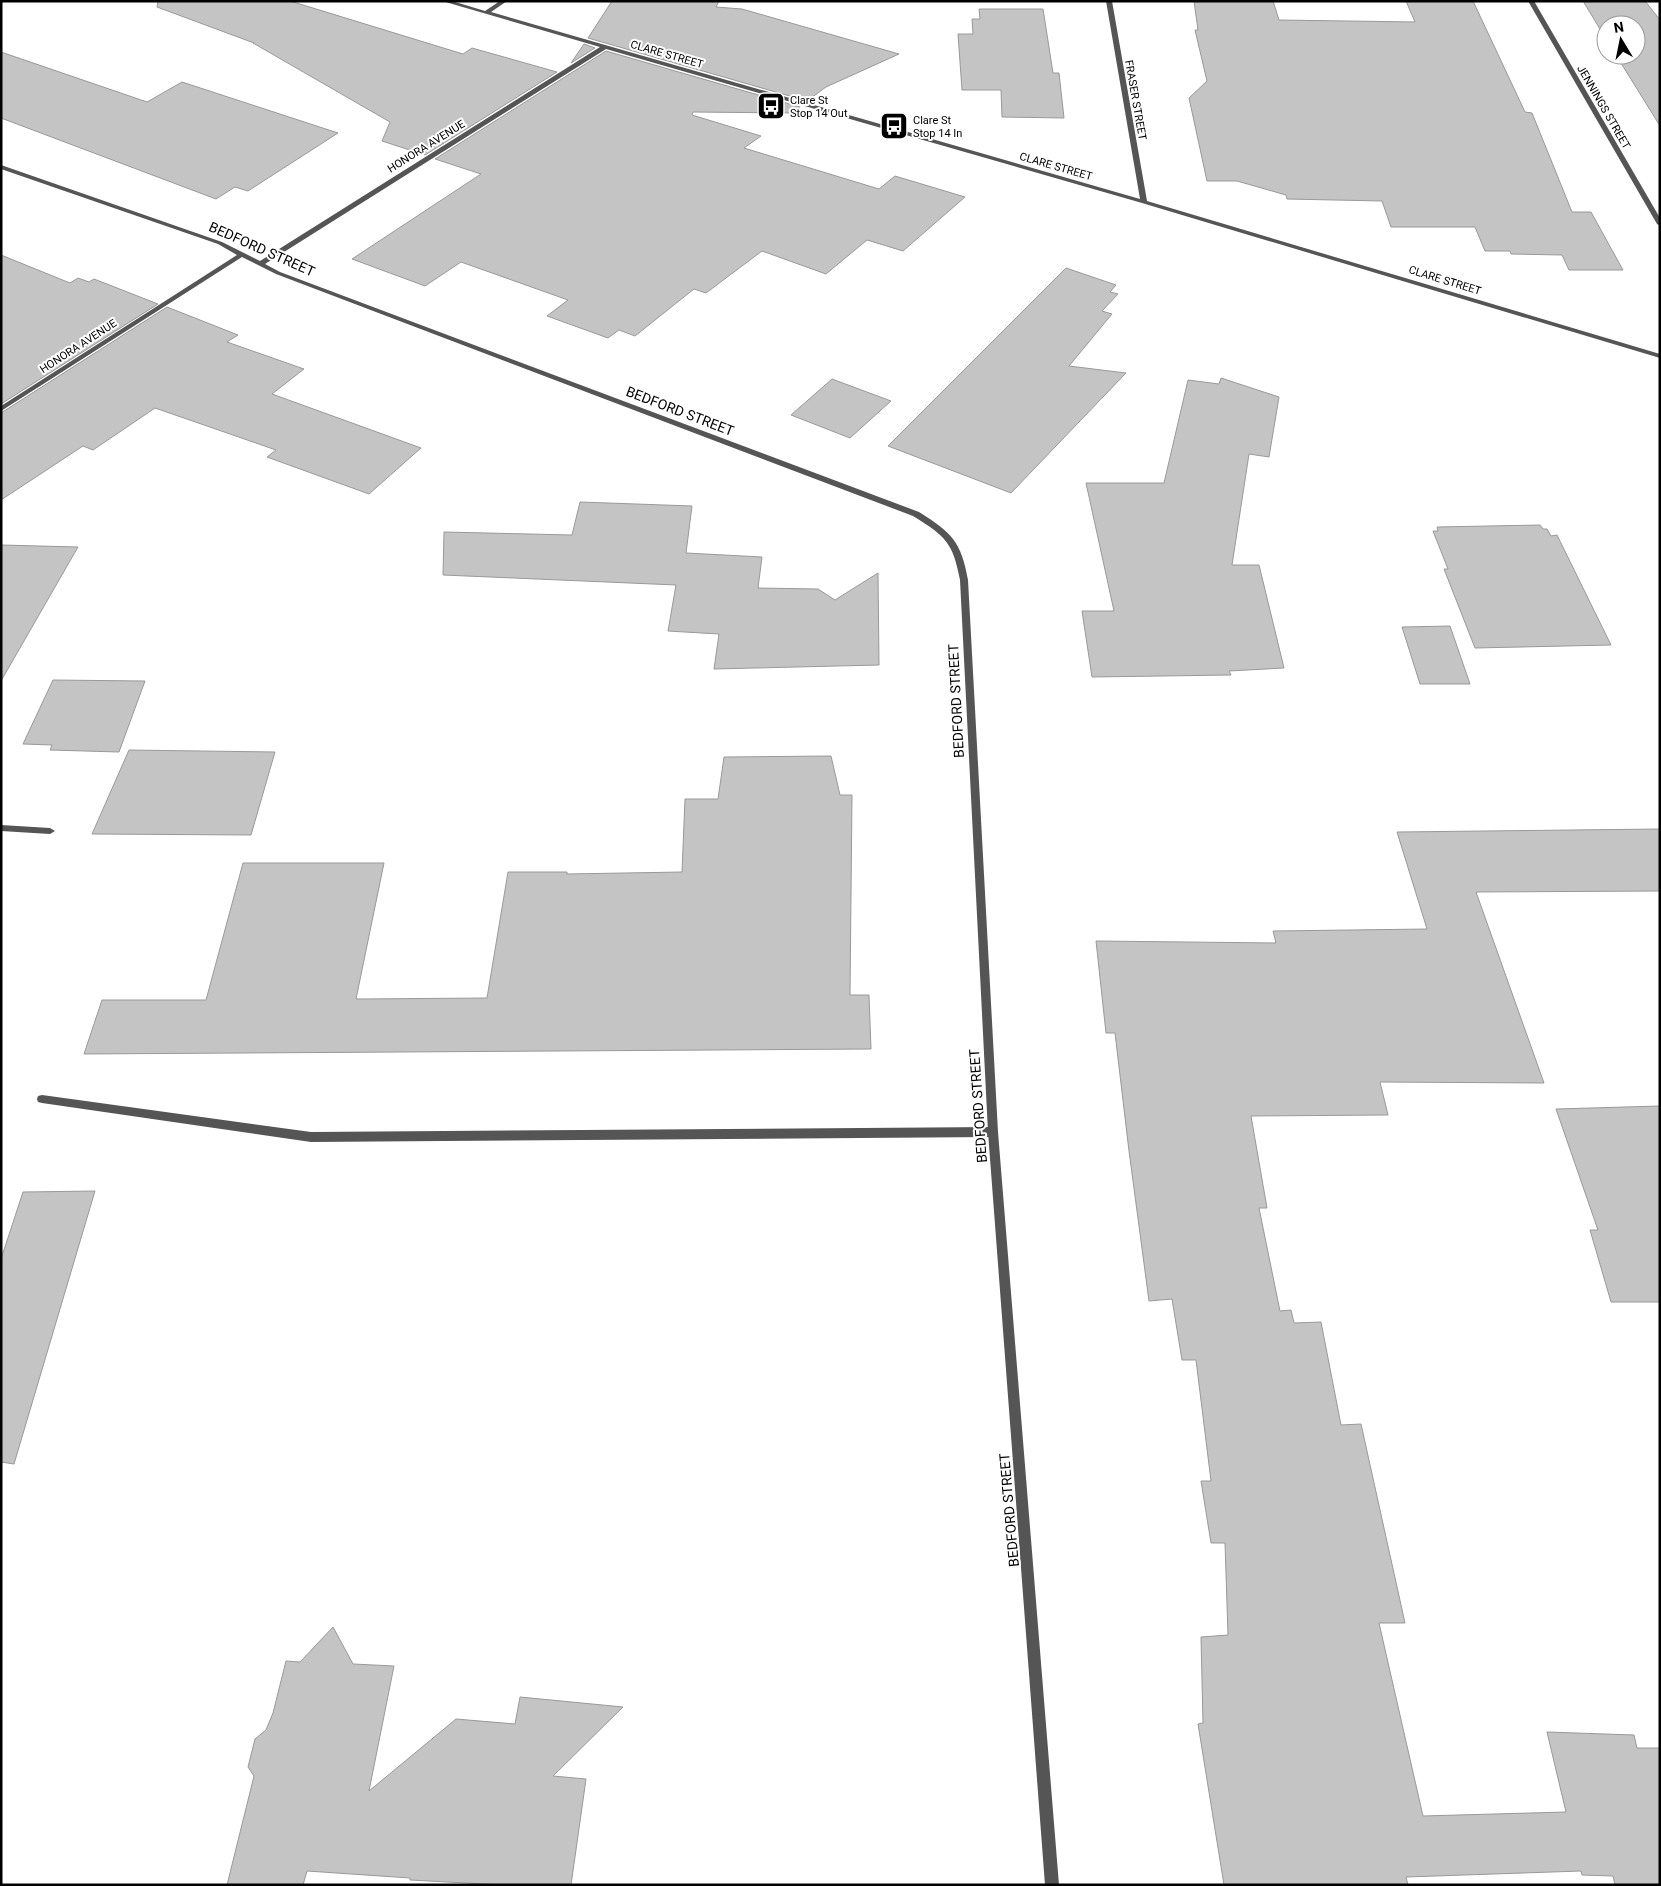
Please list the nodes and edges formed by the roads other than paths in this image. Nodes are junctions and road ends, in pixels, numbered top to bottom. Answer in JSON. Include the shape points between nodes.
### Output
{"nodes":[{"id":1,"x":445,"y":1,"type":"edge"},
{"id":2,"x":504,"y":1,"type":"edge"},
{"id":3,"x":1109,"y":1,"type":"edge"},
{"id":4,"x":1531,"y":1,"type":"edge"},
{"id":5,"x":486,"y":12,"type":"junction"},
{"id":6,"x":605,"y":47,"type":"junction"},
{"id":7,"x":1,"y":167,"type":"edge"},
{"id":8,"x":1144,"y":202,"type":"junction"},
{"id":9,"x":1660,"y":224,"type":"edge"},
{"id":10,"x":243,"y":254,"type":"junction"},
{"id":11,"x":260,"y":264,"type":"junction"},
{"id":12,"x":1660,"y":356,"type":"edge"},
{"id":13,"x":1,"y":409,"type":"edge"},
{"id":14,"x":1,"y":828,"type":"edge"},
{"id":15,"x":50,"y":831,"type":"dead end"},
{"id":16,"x":42,"y":1099,"type":"dead end"},
{"id":17,"x":993,"y":1132,"type":"junction"},
{"id":18,"x":1052,"y":1885,"type":"edge"}],
"edges":[{"from":1,"to":5,"type":"street","name":"CLARE STREET"},
{"from":2,"to":5,"type":"street"},
{"from":3,"to":8,"type":"street","name":"FRASER STREET"},
{"from":4,"to":9,"type":"street","name":"JENNINGS STREET"},
{"from":5,"to":6,"type":"street","name":"CLARE STREET"},
{"from":6,"to":8,"type":"street","name":"CLARE STREET"},
{"from":6,"to":11,"type":"street","name":"HONORA AVENUE"},
{"from":7,"to":10,"type":"street","name":"BEDFORD STREET","via":[[220,243]]},
{"from":8,"to":12,"type":"street","name":"CLARE STREET"},
{"from":10,"to":11,"type":"street","name":"BEDFORD STREET"},
{"from":10,"to":13,"type":"street","name":"HONORA AVENUE"},
{"from":11,"to":17,"type":"street","name":"BEDFORD STREET","via":[[916,514],[945,531],[960,554],[964,580]]},
{"from":14,"to":15,"type":"street"},
{"from":16,"to":17,"type":"street","via":[[311,1137]]},
{"from":17,"to":18,"type":"street","name":"BEDFORD STREET"}]}
